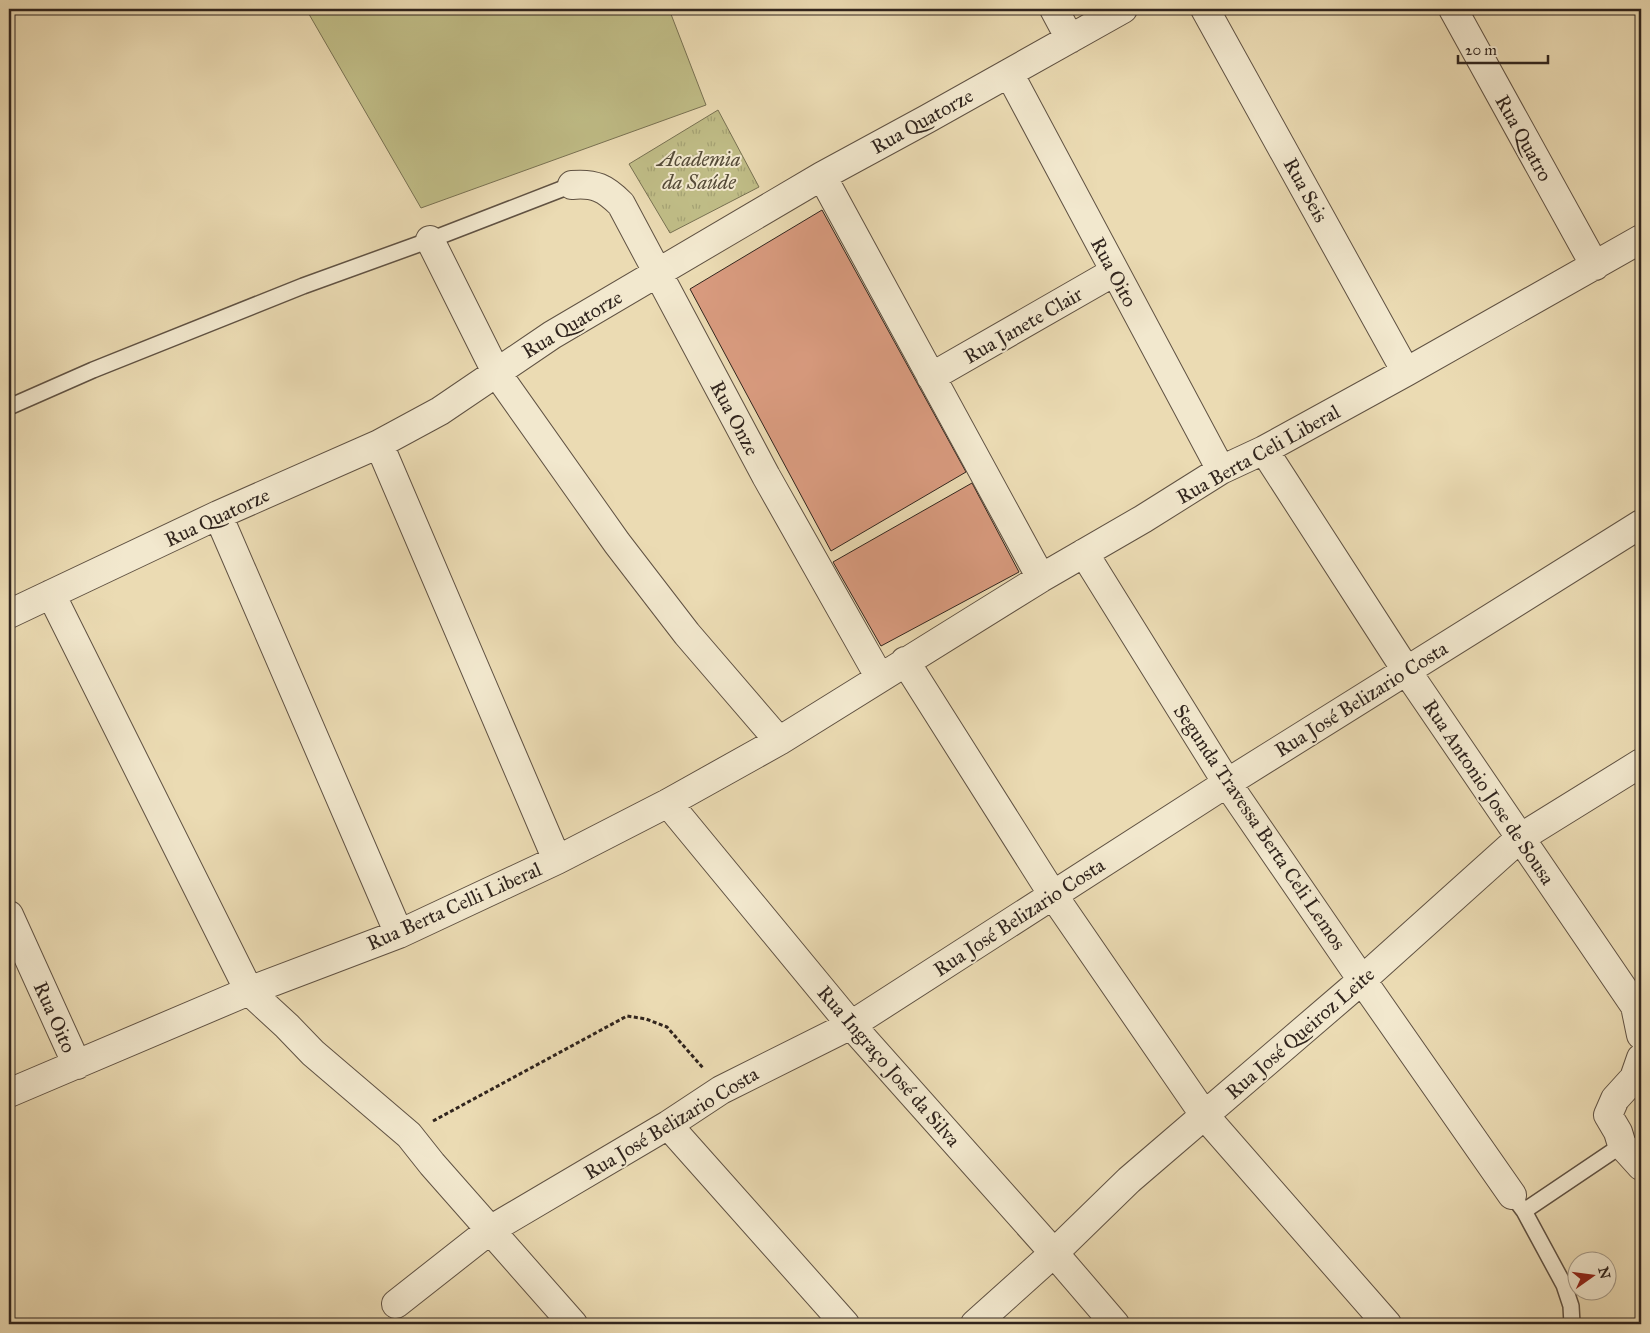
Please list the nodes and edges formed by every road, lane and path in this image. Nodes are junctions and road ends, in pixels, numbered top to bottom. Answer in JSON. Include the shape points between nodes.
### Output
{"nodes":[{"id":1,"x":1054,"y":9,"type":"edge"},
{"id":2,"x":1123,"y":9,"type":"edge"},
{"id":3,"x":1205,"y":9,"type":"edge"},
{"id":4,"x":1453,"y":9,"type":"edge"},
{"id":5,"x":1070,"y":39,"type":"junction"},
{"id":6,"x":1009,"y":73,"type":"junction"},
{"id":7,"x":822,"y":176,"type":"junction"},
{"id":8,"x":572,"y":185,"type":"joint"},
{"id":9,"x":1641,"y":238,"type":"edge"},
{"id":10,"x":430,"y":240,"type":"junction"},
{"id":11,"x":1595,"y":266,"type":"junction"},
{"id":12,"x":1114,"y":272,"type":"junction"},
{"id":13,"x":657,"y":274,"type":"junction"},
{"id":14,"x":496,"y":372,"type":"junction"},
{"id":15,"x":1406,"y":372,"type":"junction"},
{"id":16,"x":931,"y":377,"type":"junction"},
{"id":17,"x":9,"y":407,"type":"edge"},
{"id":18,"x":379,"y":444,"type":"junction"},
{"id":19,"x":1264,"y":450,"type":"junction"},
{"id":20,"x":1221,"y":470,"type":"junction"},
{"id":21,"x":218,"y":516,"type":"junction"},
{"id":22,"x":1641,"y":524,"type":"edge"},
{"id":23,"x":1084,"y":553,"type":"junction"},
{"id":24,"x":1041,"y":578,"type":"junction"},
{"id":25,"x":51,"y":594,"type":"junction"},
{"id":26,"x":9,"y":614,"type":"edge"},
{"id":27,"x":905,"y":662,"type":"junction"},
{"id":28,"x":1406,"y":670,"type":"junction"},
{"id":29,"x":880,"y":678,"type":"junction"},
{"id":30,"x":779,"y":741,"type":"junction"},
{"id":31,"x":1641,"y":763,"type":"edge"},
{"id":32,"x":1227,"y":783,"type":"junction"},
{"id":33,"x":668,"y":803,"type":"junction"},
{"id":34,"x":1520,"y":838,"type":"junction"},
{"id":35,"x":557,"y":860,"type":"junction"},
{"id":36,"x":1053,"y":895,"type":"junction"},
{"id":37,"x":9,"y":915,"type":"edge"},
{"id":38,"x":399,"y":934,"type":"junction"},
{"id":39,"x":1362,"y":980,"type":"junction"},
{"id":40,"x":249,"y":991,"type":"junction"},
{"id":41,"x":1638,"y":1004,"type":"edge"},
{"id":42,"x":851,"y":1024,"type":"junction"},
{"id":43,"x":1641,"y":1035,"type":"edge"},
{"id":44,"x":1641,"y":1058,"type":"edge"},
{"id":45,"x":77,"y":1065,"type":"junction"},
{"id":46,"x":721,"y":1090,"type":"junction"},
{"id":47,"x":9,"y":1093,"type":"edge"},
{"id":48,"x":1204,"y":1116,"type":"junction"},
{"id":49,"x":668,"y":1125,"type":"junction"},
{"id":50,"x":408,"y":1135,"type":"junction"},
{"id":51,"x":1622,"y":1146,"type":"junction"},
{"id":52,"x":1641,"y":1166,"type":"edge"},
{"id":53,"x":1518,"y":1203,"type":"junction"},
{"id":54,"x":490,"y":1230,"type":"junction"},
{"id":55,"x":1054,"y":1253,"type":"junction"},
{"id":56,"x":396,"y":1304,"type":"dead end"},
{"id":57,"x":573,"y":1324,"type":"edge"},
{"id":58,"x":845,"y":1324,"type":"edge"},
{"id":59,"x":975,"y":1324,"type":"edge"},
{"id":60,"x":1115,"y":1324,"type":"edge"},
{"id":61,"x":1387,"y":1324,"type":"edge"},
{"id":62,"x":1572,"y":1324,"type":"edge"}],
"edges":[{"from":1,"to":5,"type":"street"},
{"from":2,"to":5,"type":"street","name":"Rua Quatorze"},
{"from":3,"to":15,"type":"street","name":"Rua Seis"},
{"from":4,"to":11,"type":"street","name":"Rua Quatro"},
{"from":5,"to":6,"type":"street","name":"Rua Quatorze"},
{"from":6,"to":7,"type":"street","name":"Rua Quatorze"},
{"from":6,"to":12,"type":"street","name":"Rua Oito"},
{"from":7,"to":13,"type":"street","name":"Rua Quatorze"},
{"from":7,"to":16,"type":"street"},
{"from":8,"to":10,"type":"lane"},
{"from":8,"to":13,"type":"street","name":"Rua Onze","via":[[600,187],[621,204]]},
{"from":9,"to":11,"type":"street","name":"Rua Berta Celi Liberal"},
{"from":10,"to":14,"type":"street"},
{"from":10,"to":17,"type":"lane","via":[[294,289]]},
{"from":11,"to":15,"type":"street","name":"Rua Berta Celi Liberal"},
{"from":12,"to":16,"type":"street","name":"Rua Janete Clair"},
{"from":12,"to":20,"type":"street","name":"Rua Oito"},
{"from":13,"to":14,"type":"street","name":"Rua Quatorze"},
{"from":13,"to":29,"type":"street","name":"Rua Onze"},
{"from":14,"to":18,"type":"street","name":"Rua Quatorze","via":[[440,411]]},
{"from":14,"to":30,"type":"street","via":[[617,543],[687,634]]},
{"from":15,"to":19,"type":"street","name":"Rua Berta Celi Liberal"},
{"from":16,"to":24,"type":"street"},
{"from":18,"to":21,"type":"street","name":"Rua Quatorze"},
{"from":18,"to":35,"type":"street"},
{"from":19,"to":20,"type":"street","name":"Rua Berta Celi Liberal"},
{"from":19,"to":28,"type":"street","name":"Rua Antonio Jose de Sousa"},
{"from":20,"to":23,"type":"street","name":"Rua Berta Celi Liberal"},
{"from":21,"to":25,"type":"street","name":"Rua Quatorze"},
{"from":21,"to":38,"type":"street"},
{"from":22,"to":28,"type":"street","name":"Rua José Belizario Costa"},
{"from":23,"to":24,"type":"street","name":"Rua Berta Celi Liberal"},
{"from":23,"to":32,"type":"street","name":"Segunda Travessa Berta Celi Lemos"},
{"from":24,"to":27,"type":"street","name":"Rua Berta Celi Liberal"},
{"from":25,"to":26,"type":"street","name":"Rua Quatorze"},
{"from":25,"to":40,"type":"street"},
{"from":27,"to":29,"type":"street","name":"Rua Berta Celi Liberal"},
{"from":27,"to":36,"type":"street"},
{"from":28,"to":32,"type":"street","name":"Rua José Belizario Costa"},
{"from":28,"to":34,"type":"street","name":"Rua Antonio Jose de Sousa"},
{"from":29,"to":30,"type":"street","name":"Rua Berta Celli Liberal"},
{"from":30,"to":33,"type":"street","name":"Rua Berta Celli Liberal"},
{"from":31,"to":34,"type":"street","name":"Rua José Queiroz Leite"},
{"from":32,"to":36,"type":"street","name":"Rua José Belizario Costa"},
{"from":32,"to":39,"type":"street","name":"Segunda Travessa Berta Celi Lemos"},
{"from":33,"to":35,"type":"street","name":"Rua Berta Celli Liberal"},
{"from":33,"to":42,"type":"street","name":"Rua Ingraço José da Silva"},
{"from":34,"to":39,"type":"street","name":"Rua José Queiroz Leite"},
{"from":34,"to":41,"type":"street","name":"Rua Antonio Jose de Sousa"},
{"from":35,"to":38,"type":"street","name":"Rua Berta Celli Liberal"},
{"from":36,"to":42,"type":"street","name":"Rua José Belizario Costa"},
{"from":36,"to":48,"type":"street"},
{"from":37,"to":45,"type":"street","name":"Rua Oito"},
{"from":38,"to":40,"type":"street","name":"Rua Berta Celli Liberal"},
{"from":39,"to":48,"type":"street","name":"Rua José Queiroz Leite"},
{"from":39,"to":53,"type":"street","name":"Segunda Travessa Berta Celi Lemos"},
{"from":40,"to":45,"type":"street","name":"Rua Berta Celli Liberal"},
{"from":40,"to":50,"type":"street","via":[[313,1053]]},
{"from":41,"to":43,"type":"street","name":"Rua Antonio Jose de Sousa"},
{"from":42,"to":46,"type":"street","name":"Rua José Belizario Costa"},
{"from":42,"to":55,"type":"street","name":"Rua Ingraço José da Silva"},
{"from":44,"to":51,"type":"street","via":[[1634,1078],[1615,1099],[1608,1115]]},
{"from":45,"to":47,"type":"street","name":"Rua Berta Celli Liberal"},
{"from":46,"to":49,"type":"street","name":"Rua José Belizario Costa"},
{"from":46,"to":50,"type":"path","via":[[667,1028],[646,1019],[627,1016]]},
{"from":48,"to":55,"type":"street","name":"Rua José Queiroz Leite","via":[[1130,1180]]},
{"from":48,"to":61,"type":"street"},
{"from":49,"to":54,"type":"street","name":"Rua José Belizario Costa"},
{"from":49,"to":58,"type":"street"},
{"from":50,"to":54,"type":"street"},
{"from":51,"to":52,"type":"street"},
{"from":51,"to":53,"type":"lane"},
{"from":53,"to":62,"type":"lane","via":[[1564,1285],[1571,1306]]},
{"from":54,"to":56,"type":"street","name":"Rua José Belizario Costa"},
{"from":54,"to":57,"type":"street"},
{"from":55,"to":59,"type":"street","name":"Rua José Queiroz Leite"},
{"from":55,"to":60,"type":"street","name":"Rua Ingraço José da Silva"}]}
